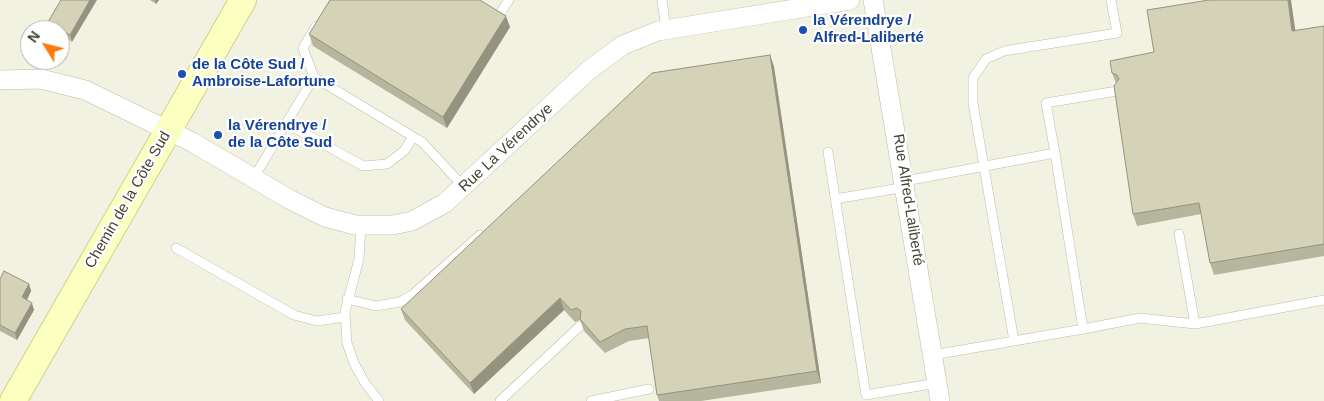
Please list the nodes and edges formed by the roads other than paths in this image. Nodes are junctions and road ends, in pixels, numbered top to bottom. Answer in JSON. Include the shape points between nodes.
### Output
{"nodes":[{"id":1,"x":243,"y":0,"type":"edge"},
{"id":2,"x":509,"y":0,"type":"edge"},
{"id":3,"x":662,"y":0,"type":"edge"},
{"id":4,"x":850,"y":0,"type":"edge"},
{"id":5,"x":873,"y":0,"type":"edge"},
{"id":6,"x":1111,"y":0,"type":"edge"},
{"id":7,"x":501,"y":12,"type":"edge"},
{"id":8,"x":322,"y":15,"type":"edge"},
{"id":9,"x":666,"y":30,"type":"junction"},
{"id":10,"x":314,"y":77,"type":"junction"},
{"id":11,"x":0,"y":80,"type":"edge"},
{"id":12,"x":1117,"y":91,"type":"edge"},
{"id":13,"x":286,"y":123,"type":"junction"},
{"id":14,"x":168,"y":130,"type":"junction"},
{"id":15,"x":414,"y":137,"type":"junction"},
{"id":16,"x":828,"y":152,"type":"dead end"},
{"id":17,"x":1055,"y":153,"type":"junction"},
{"id":18,"x":984,"y":166,"type":"junction"},
{"id":19,"x":253,"y":178,"type":"junction"},
{"id":20,"x":906,"y":184,"type":"junction"},
{"id":21,"x":464,"y":188,"type":"junction"},
{"id":22,"x":835,"y":199,"type":"junction"},
{"id":23,"x":361,"y":226,"type":"junction"},
{"id":24,"x":487,"y":229,"type":"edge"},
{"id":25,"x":1179,"y":234,"type":"dead end"},
{"id":26,"x":176,"y":248,"type":"dead end"},
{"id":27,"x":347,"y":299,"type":"junction"},
{"id":28,"x":1324,"y":300,"type":"edge"},
{"id":29,"x":345,"y":317,"type":"junction"},
{"id":30,"x":1195,"y":324,"type":"junction"},
{"id":31,"x":580,"y":326,"type":"edge"},
{"id":32,"x":1083,"y":329,"type":"junction"},
{"id":33,"x":1014,"y":341,"type":"junction"},
{"id":34,"x":933,"y":355,"type":"junction"},
{"id":35,"x":649,"y":389,"type":"dead end"},
{"id":36,"x":939,"y":392,"type":"edge"},
{"id":37,"x":13,"y":401,"type":"edge"},
{"id":38,"x":379,"y":401,"type":"edge"},
{"id":39,"x":500,"y":401,"type":"edge"},
{"id":40,"x":591,"y":401,"type":"edge"}],
"edges":[{"from":1,"to":14,"type":"street","name":"Chemin de la Côte Sud"},
{"from":2,"to":7,"type":"lane"},
{"from":3,"to":9,"type":"lane"},
{"from":4,"to":9,"type":"street","name":"Rue La Vérendrye"},
{"from":5,"to":20,"type":"street","name":"Rue Alfred-Laliberté"},
{"from":6,"to":18,"type":"lane","via":[[1117,33],[1004,51],[986,59],[978,68],[972,88]]},
{"from":8,"to":10,"type":"lane","via":[[303,48]]},
{"from":9,"to":21,"type":"street","name":"Rue La Vérendrye","via":[[642,36],[606,57]]},
{"from":10,"to":13,"type":"lane"},
{"from":10,"to":15,"type":"lane"},
{"from":11,"to":14,"type":"street","name":"Rue La Vérendrye","via":[[40,80],[69,85]]},
{"from":12,"to":17,"type":"lane","via":[[1046,103]]},
{"from":13,"to":15,"type":"lane","via":[[363,166],[388,164],[404,151]]},
{"from":13,"to":19,"type":"lane"},
{"from":14,"to":19,"type":"street","name":"Rue La Vérendrye"},
{"from":14,"to":37,"type":"street","name":"Chemin de la Côte Sud"},
{"from":15,"to":21,"type":"lane"},
{"from":16,"to":22,"type":"lane"},
{"from":17,"to":18,"type":"lane"},
{"from":17,"to":32,"type":"lane"},
{"from":18,"to":20,"type":"lane"},
{"from":18,"to":33,"type":"lane"},
{"from":19,"to":23,"type":"street","name":"Rue La Vérendrye","via":[[325,217]]},
{"from":20,"to":22,"type":"lane"},
{"from":20,"to":34,"type":"street","name":"Rue Alfred-Laliberté"},
{"from":21,"to":23,"type":"street","name":"Rue La Vérendrye","via":[[430,213],[412,221]]},
{"from":22,"to":36,"type":"lane","via":[[866,395]]},
{"from":23,"to":27,"type":"lane","via":[[359,259]]},
{"from":24,"to":27,"type":"lane","via":[[400,302],[376,306]]},
{"from":25,"to":30,"type":"lane"},
{"from":26,"to":29,"type":"lane","via":[[294,315],[317,321]]},
{"from":27,"to":29,"type":"lane"},
{"from":28,"to":30,"type":"lane"},
{"from":29,"to":38,"type":"lane","via":[[347,343],[354,363]]},
{"from":30,"to":32,"type":"lane","via":[[1140,318]]},
{"from":31,"to":39,"type":"lane"},
{"from":32,"to":33,"type":"lane"},
{"from":33,"to":34,"type":"lane"},
{"from":34,"to":36,"type":"street","name":"Rue Alfred-Laliberté"},
{"from":35,"to":40,"type":"lane"}]}
